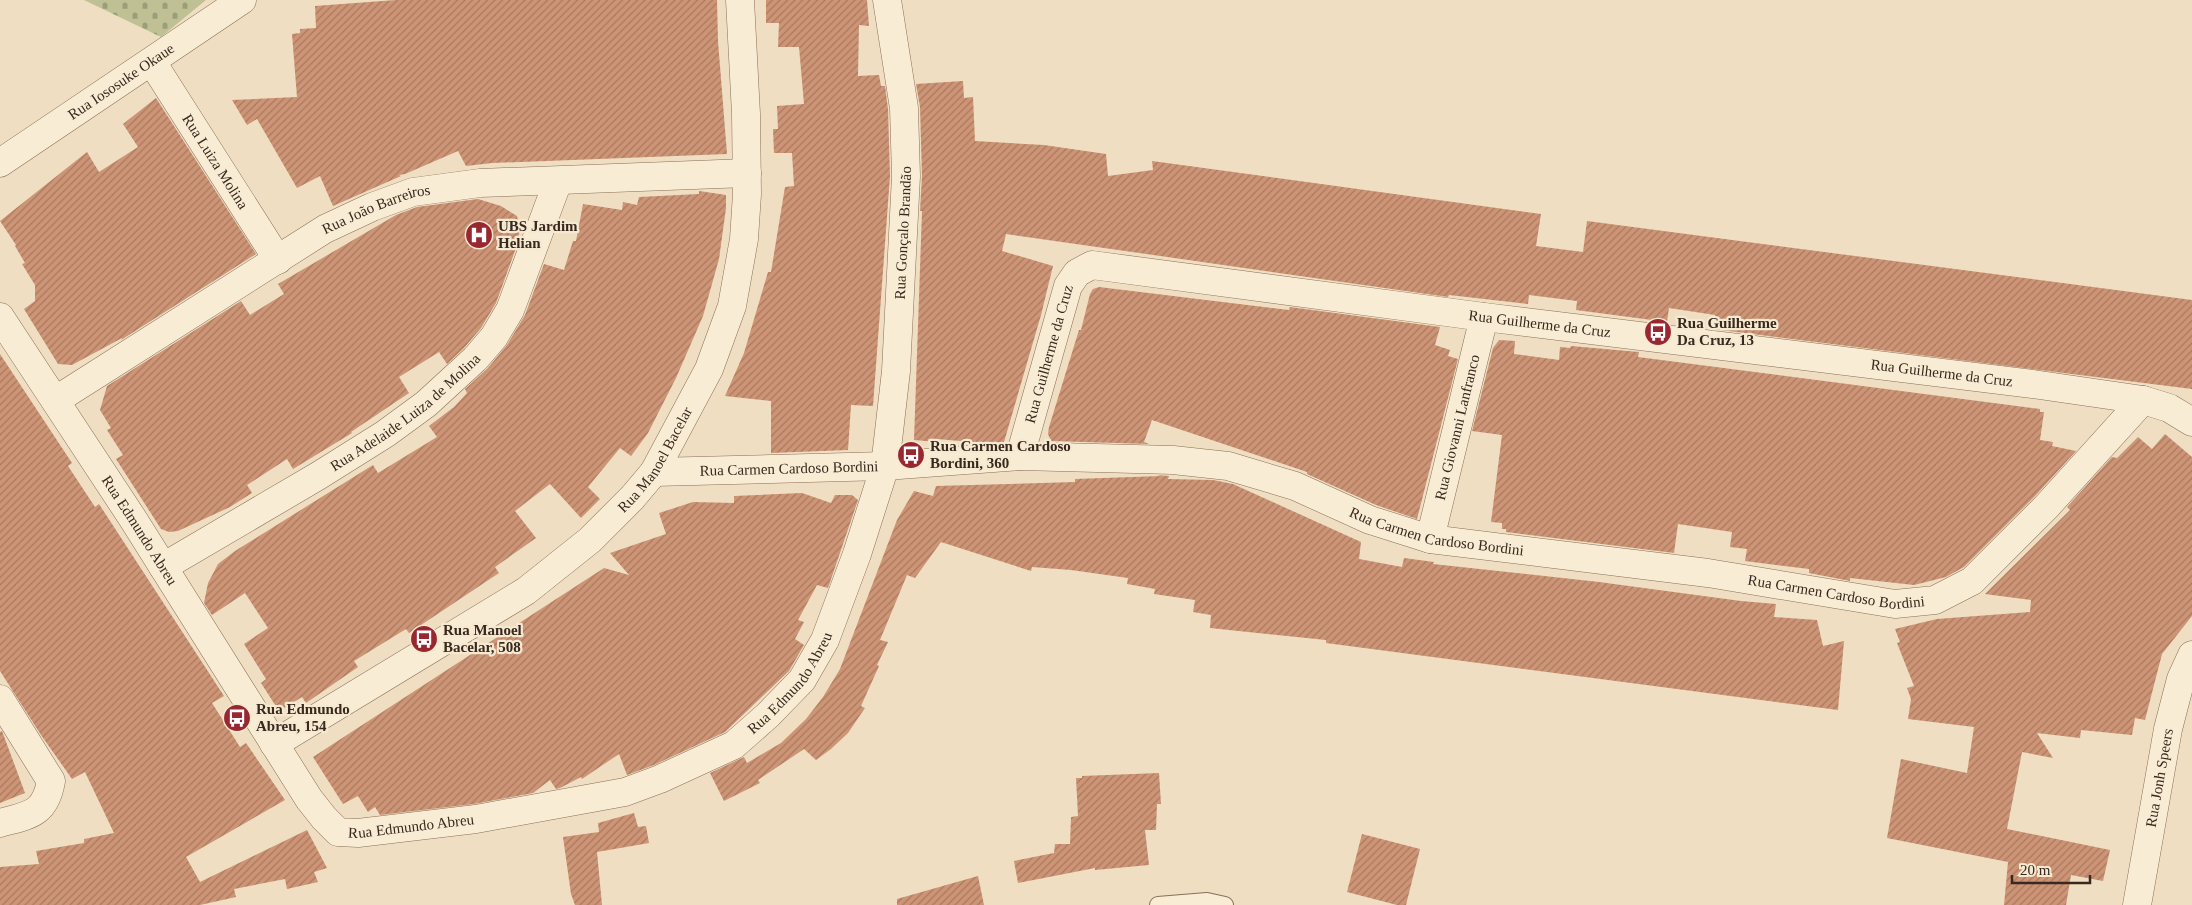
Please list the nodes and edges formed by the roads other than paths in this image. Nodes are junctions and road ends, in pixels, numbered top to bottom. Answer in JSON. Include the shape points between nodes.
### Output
{"nodes":[{"id":1,"x":242,"y":0,"type":"edge"},
{"id":2,"x":740,"y":0,"type":"edge"},
{"id":3,"x":888,"y":0,"type":"edge"},
{"id":4,"x":152,"y":62,"type":"junction"},
{"id":5,"x":0,"y":163,"type":"edge"},
{"id":6,"x":747,"y":173,"type":"junction"},
{"id":7,"x":558,"y":181,"type":"junction"},
{"id":8,"x":278,"y":260,"type":"junction"},
{"id":9,"x":1484,"y":317,"type":"junction"},
{"id":10,"x":0,"y":318,"type":"edge"},
{"id":11,"x":56,"y":400,"type":"junction"},
{"id":12,"x":2143,"y":400,"type":"junction"},
{"id":13,"x":2192,"y":422,"type":"edge"},
{"id":14,"x":1020,"y":456,"type":"junction"},
{"id":15,"x":885,"y":466,"type":"junction"},
{"id":16,"x":654,"y":472,"type":"junction"},
{"id":17,"x":1430,"y":539,"type":"junction"},
{"id":18,"x":162,"y":567,"type":"junction"},
{"id":19,"x":2192,"y":655,"type":"edge"},
{"id":20,"x":0,"y":698,"type":"edge"},
{"id":21,"x":274,"y":744,"type":"junction"},
{"id":22,"x":0,"y":823,"type":"edge"},
{"id":23,"x":1158,"y":905,"type":"edge"},
{"id":24,"x":1225,"y":905,"type":"edge"},
{"id":25,"x":2137,"y":905,"type":"edge"}],
"edges":[{"from":1,"to":4,"type":"street","name":"Rua Iososuke Okaue"},
{"from":2,"to":6,"type":"street","name":"Rua Manoel Bacelar"},
{"from":3,"to":15,"type":"street","name":"Rua Gonçalo Brandão","via":[[904,108],[906,176],[896,371]]},
{"from":4,"to":5,"type":"street","name":"Rua Iososuke Okaue"},
{"from":4,"to":8,"type":"street","name":"Rua Luiza Molina"},
{"from":6,"to":7,"type":"street","name":"Rua João Barreiros"},
{"from":6,"to":16,"type":"street","name":"Rua Manoel Bacelar","via":[[744,239],[732,306],[709,369]]},
{"from":7,"to":8,"type":"street","name":"Rua João Barreiros","via":[[480,183],[413,192],[372,206],[325,229]]},
{"from":7,"to":18,"type":"street","name":"Rua Adelaide Luiza de Molina","via":[[510,310],[494,337],[475,359],[426,404],[385,434]]},
{"from":8,"to":11,"type":"street","name":"Rua João Barreiros"},
{"from":9,"to":12,"type":"street","name":"Rua Guilherme da Cruz"},
{"from":9,"to":14,"type":"street","name":"Rua Guilherme da Cruz","via":[[1092,265],[1077,273],[1068,286]]},
{"from":9,"to":17,"type":"street","name":"Rua Giovanni Lanfranco"},
{"from":10,"to":11,"type":"street","name":"Rua Edmundo Abreu"},
{"from":11,"to":18,"type":"street","name":"Rua Edmundo Abreu"},
{"from":12,"to":13,"type":"street","name":"Rua Guilherme da Cruz","via":[[2169,408]]},
{"from":12,"to":17,"type":"street","name":"Rua Carmen Cardoso Bordini","via":[[1972,581],[1934,600],[1896,604],[1708,573]]},
{"from":14,"to":15,"type":"street","name":"Rua Carmen Cardoso Bordini"},
{"from":14,"to":17,"type":"street","name":"Rua Carmen Cardoso Bordini","via":[[1173,460],[1228,466],[1295,486],[1370,520]]},
{"from":15,"to":16,"type":"street","name":"Rua Carmen Cardoso Bordini"},
{"from":15,"to":21,"type":"street","name":"Rua Edmundo Abreu","via":[[825,640],[802,680],[734,745],[660,779],[625,792],[476,819],[358,833],[338,832],[309,799]]},
{"from":16,"to":21,"type":"street","name":"Rua Manoel Bacelar","via":[[590,540],[526,590]]},
{"from":18,"to":21,"type":"street","name":"Rua Edmundo Abreu"},
{"from":19,"to":25,"type":"street","name":"Rua Jonh Speers","via":[[2181,680],[2168,728]]},
{"from":20,"to":22,"type":"street","via":[[51,781],[43,806],[35,813]]},
{"from":23,"to":24,"type":"lane","via":[[1207,901]]}]}
